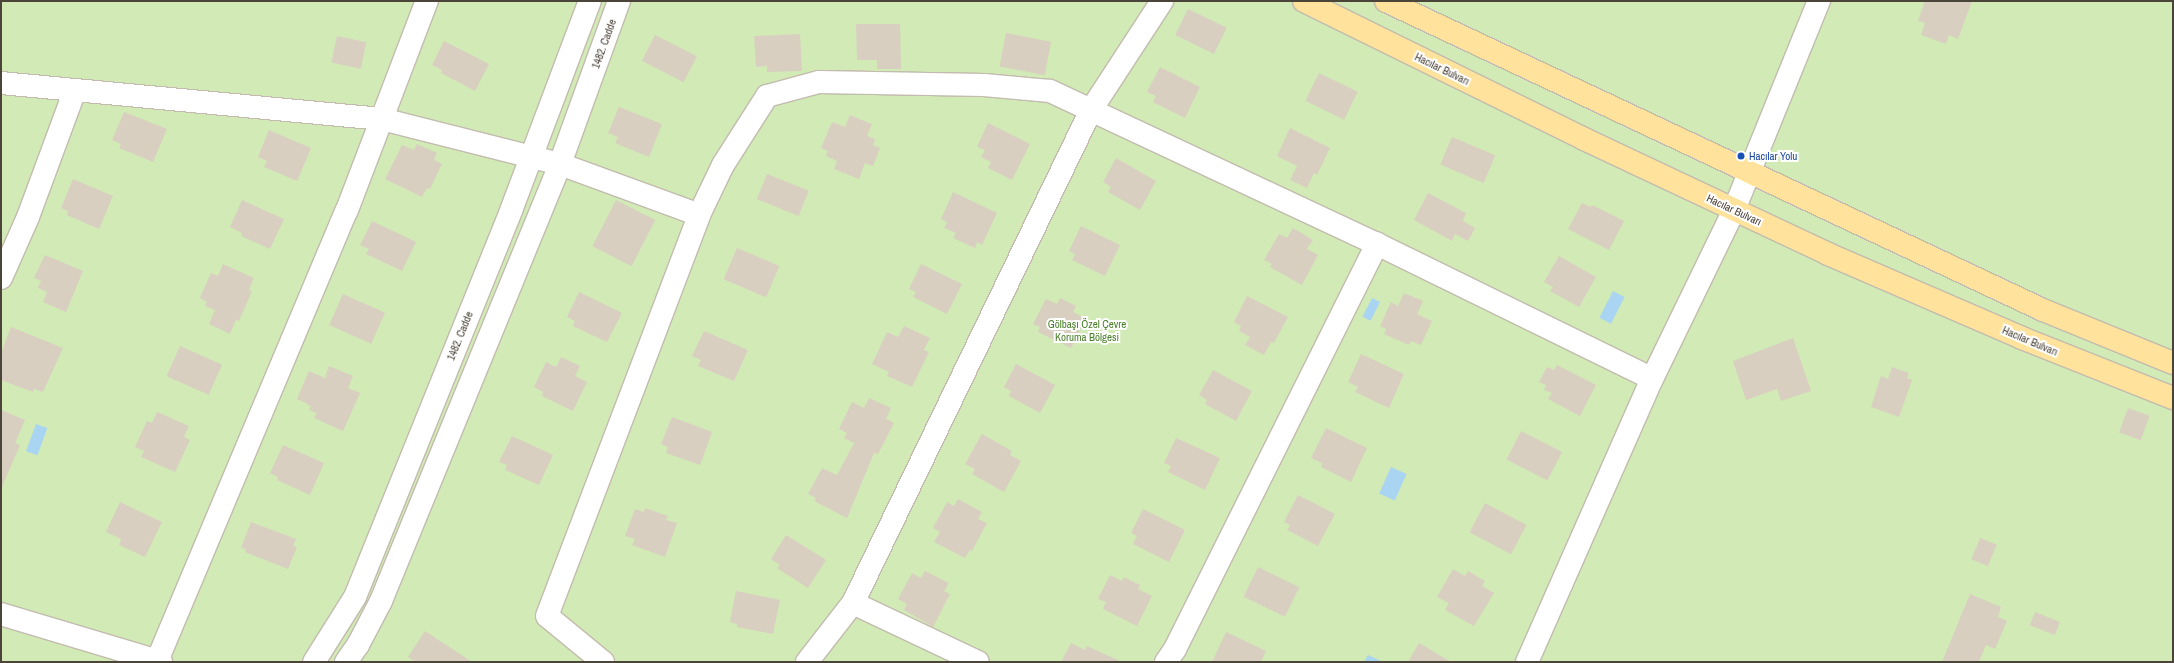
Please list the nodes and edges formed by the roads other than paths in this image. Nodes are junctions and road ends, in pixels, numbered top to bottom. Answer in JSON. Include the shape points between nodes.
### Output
{"nodes":[{"id":1,"x":427,"y":1,"type":"edge"},
{"id":2,"x":590,"y":1,"type":"edge"},
{"id":3,"x":619,"y":1,"type":"edge"},
{"id":4,"x":1162,"y":1,"type":"edge"},
{"id":5,"x":1304,"y":1,"type":"edge"},
{"id":6,"x":1386,"y":1,"type":"edge"},
{"id":7,"x":1819,"y":1,"type":"edge"},
{"id":8,"x":1,"y":82,"type":"edge"},
{"id":9,"x":75,"y":90,"type":"junction"},
{"id":10,"x":1092,"y":110,"type":"junction"},
{"id":11,"x":382,"y":119,"type":"junction"},
{"id":12,"x":530,"y":158,"type":"junction"},
{"id":13,"x":560,"y":164,"type":"junction"},
{"id":14,"x":1749,"y":173,"type":"junction"},
{"id":15,"x":1734,"y":210,"type":"junction"},
{"id":16,"x":699,"y":215,"type":"junction"},
{"id":17,"x":1377,"y":244,"type":"junction"},
{"id":18,"x":1,"y":278,"type":"edge"},
{"id":19,"x":2173,"y":363,"type":"edge"},
{"id":20,"x":1652,"y":379,"type":"junction"},
{"id":21,"x":2173,"y":398,"type":"edge"},
{"id":22,"x":853,"y":603,"type":"junction"},
{"id":23,"x":1,"y":614,"type":"edge"},
{"id":24,"x":159,"y":661,"type":"edge"},
{"id":25,"x":314,"y":662,"type":"edge"},
{"id":26,"x":346,"y":662,"type":"edge"},
{"id":27,"x":603,"y":662,"type":"edge"},
{"id":28,"x":807,"y":662,"type":"edge"},
{"id":29,"x":978,"y":662,"type":"edge"},
{"id":30,"x":1166,"y":662,"type":"edge"},
{"id":31,"x":1528,"y":662,"type":"edge"}],
"edges":[{"from":1,"to":11,"type":"street"},
{"from":2,"to":12,"type":"street","name":"1482. Cadde"},
{"from":3,"to":13,"type":"street","name":"1482. Cadde"},
{"from":4,"to":10,"type":"street"},
{"from":5,"to":15,"type":"main road","name":"Hacılar Bulvarı","via":[[1584,140]]},
{"from":6,"to":14,"type":"main road"},
{"from":7,"to":14,"type":"street"},
{"from":8,"to":9,"type":"street"},
{"from":9,"to":11,"type":"street"},
{"from":9,"to":18,"type":"street","via":[[28,218]]},
{"from":10,"to":16,"type":"street","via":[[1050,91],[984,85],[820,82],[767,96],[722,165]]},
{"from":10,"to":17,"type":"street"},
{"from":10,"to":22,"type":"street"},
{"from":11,"to":12,"type":"street"},
{"from":11,"to":24,"type":"street","via":[[347,210]]},
{"from":12,"to":13,"type":"street"},
{"from":12,"to":25,"type":"street","name":"1482. Cadde","via":[[355,597]]},
{"from":13,"to":16,"type":"street"},
{"from":13,"to":26,"type":"street","name":"1482. Cadde","via":[[381,601]]},
{"from":14,"to":15,"type":"street"},
{"from":14,"to":19,"type":"main road","via":[[2044,310]]},
{"from":15,"to":20,"type":"street"},
{"from":15,"to":21,"type":"main road","name":"Hacılar Bulvarı","via":[[1828,254],[2022,338]]},
{"from":16,"to":27,"type":"street","via":[[547,616]]},
{"from":17,"to":20,"type":"street"},
{"from":17,"to":30,"type":"street"},
{"from":20,"to":31,"type":"street"},
{"from":22,"to":28,"type":"street"},
{"from":22,"to":29,"type":"street"},
{"from":23,"to":24,"type":"street"}]}
